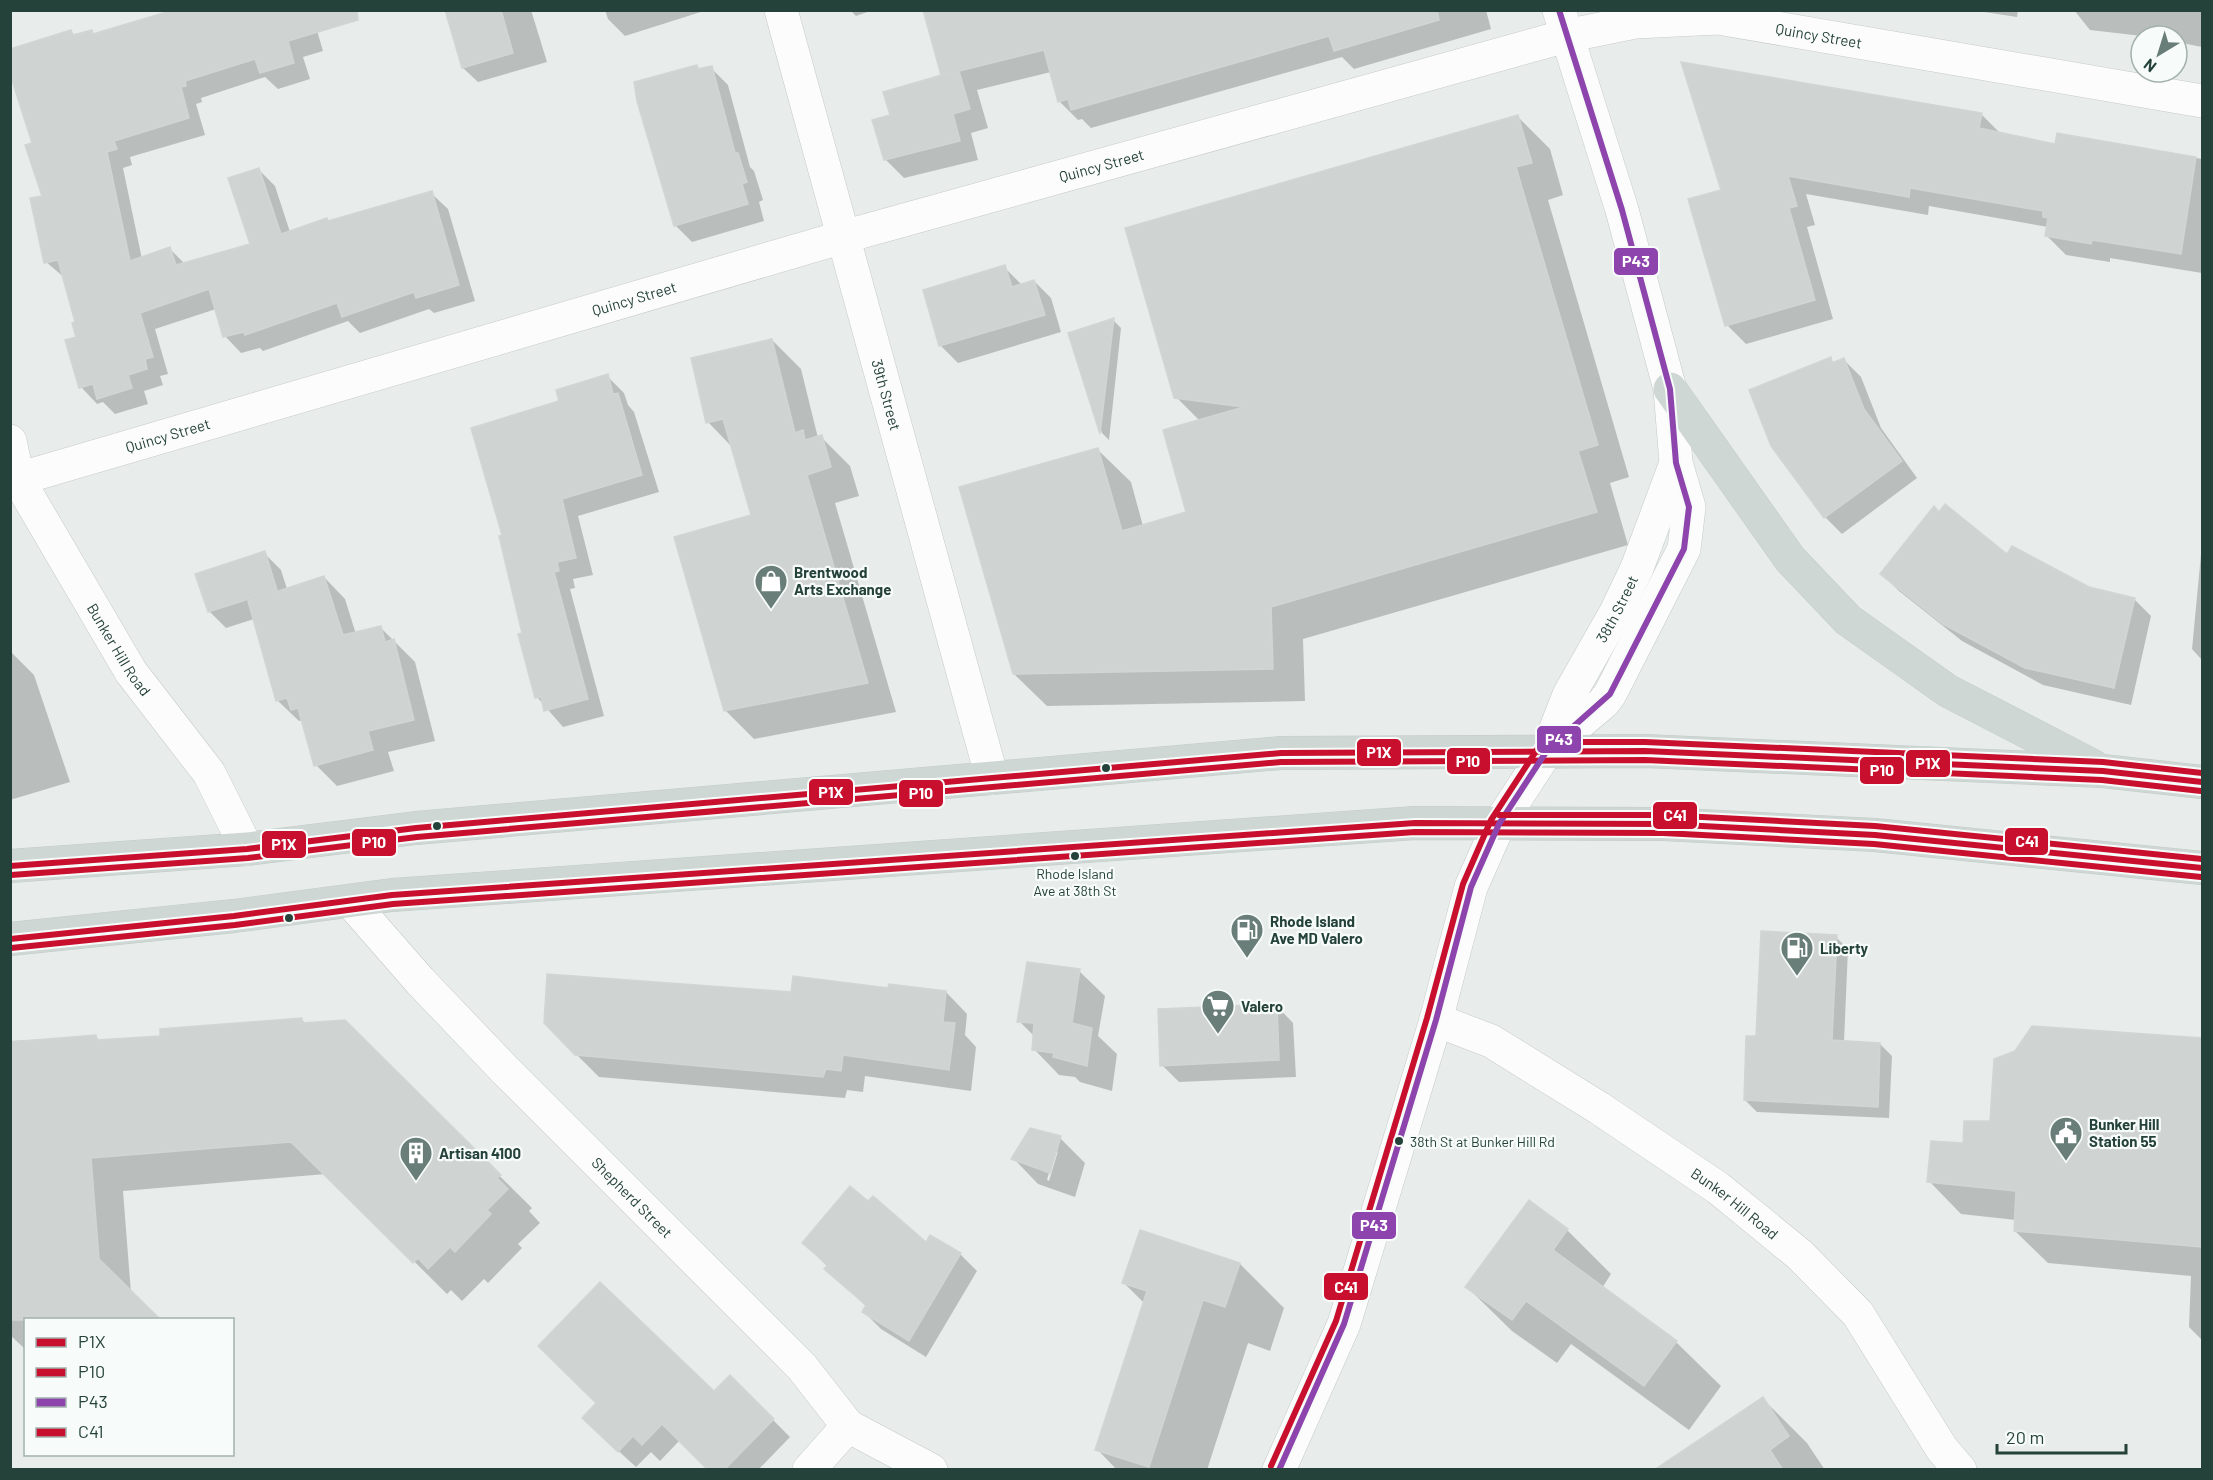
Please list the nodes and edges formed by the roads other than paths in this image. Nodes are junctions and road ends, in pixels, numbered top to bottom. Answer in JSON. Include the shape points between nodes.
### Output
{"nodes":[{"id":1,"x":782,"y":10,"type":"edge"},
{"id":2,"x":1563,"y":23,"type":"edge"},
{"id":3,"x":2202,"y":101,"type":"edge"},
{"id":4,"x":843,"y":237,"type":"junction"},
{"id":5,"x":1670,"y":389,"type":"junction"},
{"id":6,"x":10,"y":441,"type":"edge"},
{"id":7,"x":18,"y":479,"type":"junction"},
{"id":8,"x":1548,"y":749,"type":"junction"},
{"id":9,"x":2103,"y":771,"type":"junction"},
{"id":10,"x":992,"y":778,"type":"junction"},
{"id":11,"x":2202,"y":782,"type":"edge"},
{"id":12,"x":1498,"y":824,"type":"junction"},
{"id":13,"x":247,"y":849,"type":"junction"},
{"id":14,"x":10,"y":866,"type":"edge"},
{"id":15,"x":2202,"y":868,"type":"edge"},
{"id":16,"x":351,"y":902,"type":"junction"},
{"id":17,"x":10,"y":939,"type":"edge"},
{"id":18,"x":1436,"y":1020,"type":"junction"},
{"id":19,"x":848,"y":1426,"type":"junction"},
{"id":20,"x":809,"y":1470,"type":"edge"},
{"id":21,"x":931,"y":1470,"type":"edge"},
{"id":22,"x":1279,"y":1470,"type":"edge"},
{"id":23,"x":1960,"y":1470,"type":"edge"}],
"edges":[{"from":1,"to":4,"type":"street","name":"39th Street"},
{"from":2,"to":3,"type":"street","name":"Quincy Street","via":[[1718,18]]},
{"from":2,"to":4,"type":"street","name":"Quincy Street"},
{"from":2,"to":5,"type":"street","via":[[1622,210]]},
{"from":4,"to":7,"type":"street","name":"Quincy Street"},
{"from":4,"to":10,"type":"street","name":"39th Street"},
{"from":5,"to":8,"type":"street","via":[[1676,463],[1689,507],[1683,549],[1610,694]]},
{"from":5,"to":9,"type":"main road","via":[[1790,559],[1848,620],[1948,691]]},
{"from":6,"to":7,"type":"street","name":"Bunker Hill Road"},
{"from":7,"to":13,"type":"street","name":"Bunker Hill Road","via":[[131,672],[210,773]]},
{"from":8,"to":9,"type":"main road"},
{"from":8,"to":10,"type":"main road","via":[[1281,753]]},
{"from":8,"to":12,"type":"street"},
{"from":9,"to":11,"type":"main road"},
{"from":10,"to":13,"type":"main road","via":[[416,828]]},
{"from":12,"to":15,"type":"main road","via":[[1663,824],[1875,835]]},
{"from":12,"to":16,"type":"main road","via":[[1367,825],[392,895]]},
{"from":12,"to":18,"type":"street","via":[[1471,887]]},
{"from":13,"to":14,"type":"main road"},
{"from":16,"to":17,"type":"main road"},
{"from":16,"to":19,"type":"street","name":"Shepherd Street","via":[[505,1070],[802,1367]]},
{"from":18,"to":22,"type":"street","via":[[1344,1324]]},
{"from":18,"to":23,"type":"street","name":"Bunker Hill Road","via":[[1491,1041],[1599,1108],[1718,1188],[1800,1255],[1858,1314],[1942,1449]]},
{"from":19,"to":20,"type":"street"},
{"from":19,"to":21,"type":"street","name":"Shepherd Street"}]}
